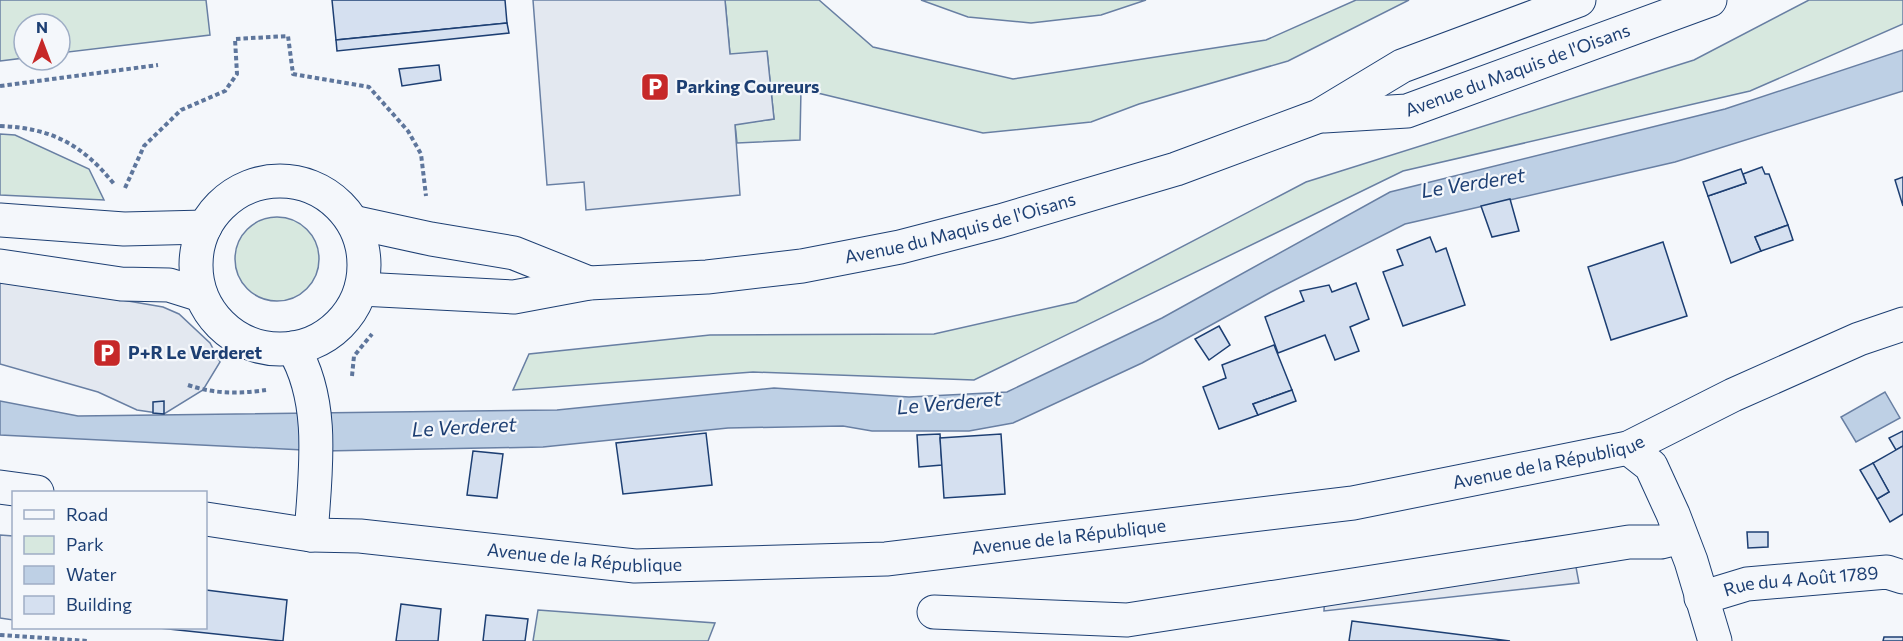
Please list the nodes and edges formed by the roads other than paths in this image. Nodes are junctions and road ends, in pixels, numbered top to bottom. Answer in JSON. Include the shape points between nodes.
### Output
{"nodes":[{"id":1,"x":1579,"y":0,"type":"edge"},
{"id":2,"x":1710,"y":0,"type":"edge"},
{"id":3,"x":1674,"y":8,"type":"edge"},
{"id":4,"x":1319,"y":116,"type":"junction"},
{"id":5,"x":0,"y":220,"type":"edge"},
{"id":6,"x":353,"y":222,"type":"junction"},
{"id":7,"x":204,"y":227,"type":"junction"},
{"id":8,"x":0,"y":266,"type":"edge"},
{"id":9,"x":589,"y":283,"type":"junction"},
{"id":10,"x":361,"y":289,"type":"junction"},
{"id":11,"x":201,"y":295,"type":"junction"},
{"id":12,"x":1903,"y":324,"type":"edge"},
{"id":13,"x":293,"y":348,"type":"junction"},
{"id":14,"x":1628,"y":448,"type":"junction"},
{"id":15,"x":0,"y":487,"type":"edge"},
{"id":16,"x":30,"y":491,"type":"edge"},
{"id":17,"x":207,"y":519,"type":"edge"},
{"id":18,"x":311,"y":535,"type":"junction"},
{"id":19,"x":1681,"y":537,"type":"junction"},
{"id":20,"x":1903,"y":577,"type":"edge"},
{"id":21,"x":1701,"y":598,"type":"junction"},
{"id":22,"x":934,"y":612,"type":"dead end"},
{"id":23,"x":1715,"y":641,"type":"edge"}],
"edges":[{"from":1,"to":4,"type":"street","name":"Avenue du Maquis de l'Oisans","via":[[1402,66]]},
{"from":2,"to":3,"type":"street","name":"Avenue du Maquis de l'Oisans"},
{"from":3,"to":4,"type":"street","name":"Avenue du Maquis de l'Oisans","via":[[1407,111]]},
{"from":4,"to":9,"type":"street","name":"Avenue du Maquis de l'Oisans","via":[[1176,169],[900,247],[802,266],[707,277]]},
{"from":5,"to":7,"type":"street","via":[[124,229]]},
{"from":6,"to":7,"type":"street","via":[[333,199],[307,184],[276,180],[247,187],[222,203]]},
{"from":6,"to":9,"type":"street","name":"Avenue du Maquis de l'Oisans","via":[[514,253]]},
{"from":6,"to":10,"type":"street","via":[[362,243],[365,266]]},
{"from":7,"to":11,"type":"street","via":[[197,249]]},
{"from":8,"to":11,"type":"street","via":[[121,284],[169,285]]},
{"from":9,"to":10,"type":"street","name":"Avenue du Maquis de l'Oisans","via":[[514,297]]},
{"from":10,"to":13,"type":"street","via":[[347,316],[323,338]]},
{"from":11,"to":13,"type":"street","via":[[224,328],[245,342]]},
{"from":12,"to":14,"type":"street","name":"Avenue de la République","via":[[1859,339],[1733,395]]},
{"from":13,"to":18,"type":"street","via":[[305,369],[311,398],[316,472]]},
{"from":14,"to":18,"type":"street","name":"Avenue de la République","via":[[1353,503],[886,559],[635,566],[360,536]]},
{"from":14,"to":19,"type":"street","via":[[1652,466]]},
{"from":15,"to":16,"type":"street"},
{"from":17,"to":18,"type":"street","name":"Avenue de la République"},
{"from":19,"to":21,"type":"street"},
{"from":19,"to":22,"type":"street","via":[[1127,620]]},
{"from":20,"to":21,"type":"street","name":"Rue du 4 Août 1789","via":[[1887,572],[1760,583]]},
{"from":21,"to":23,"type":"street"}]}
